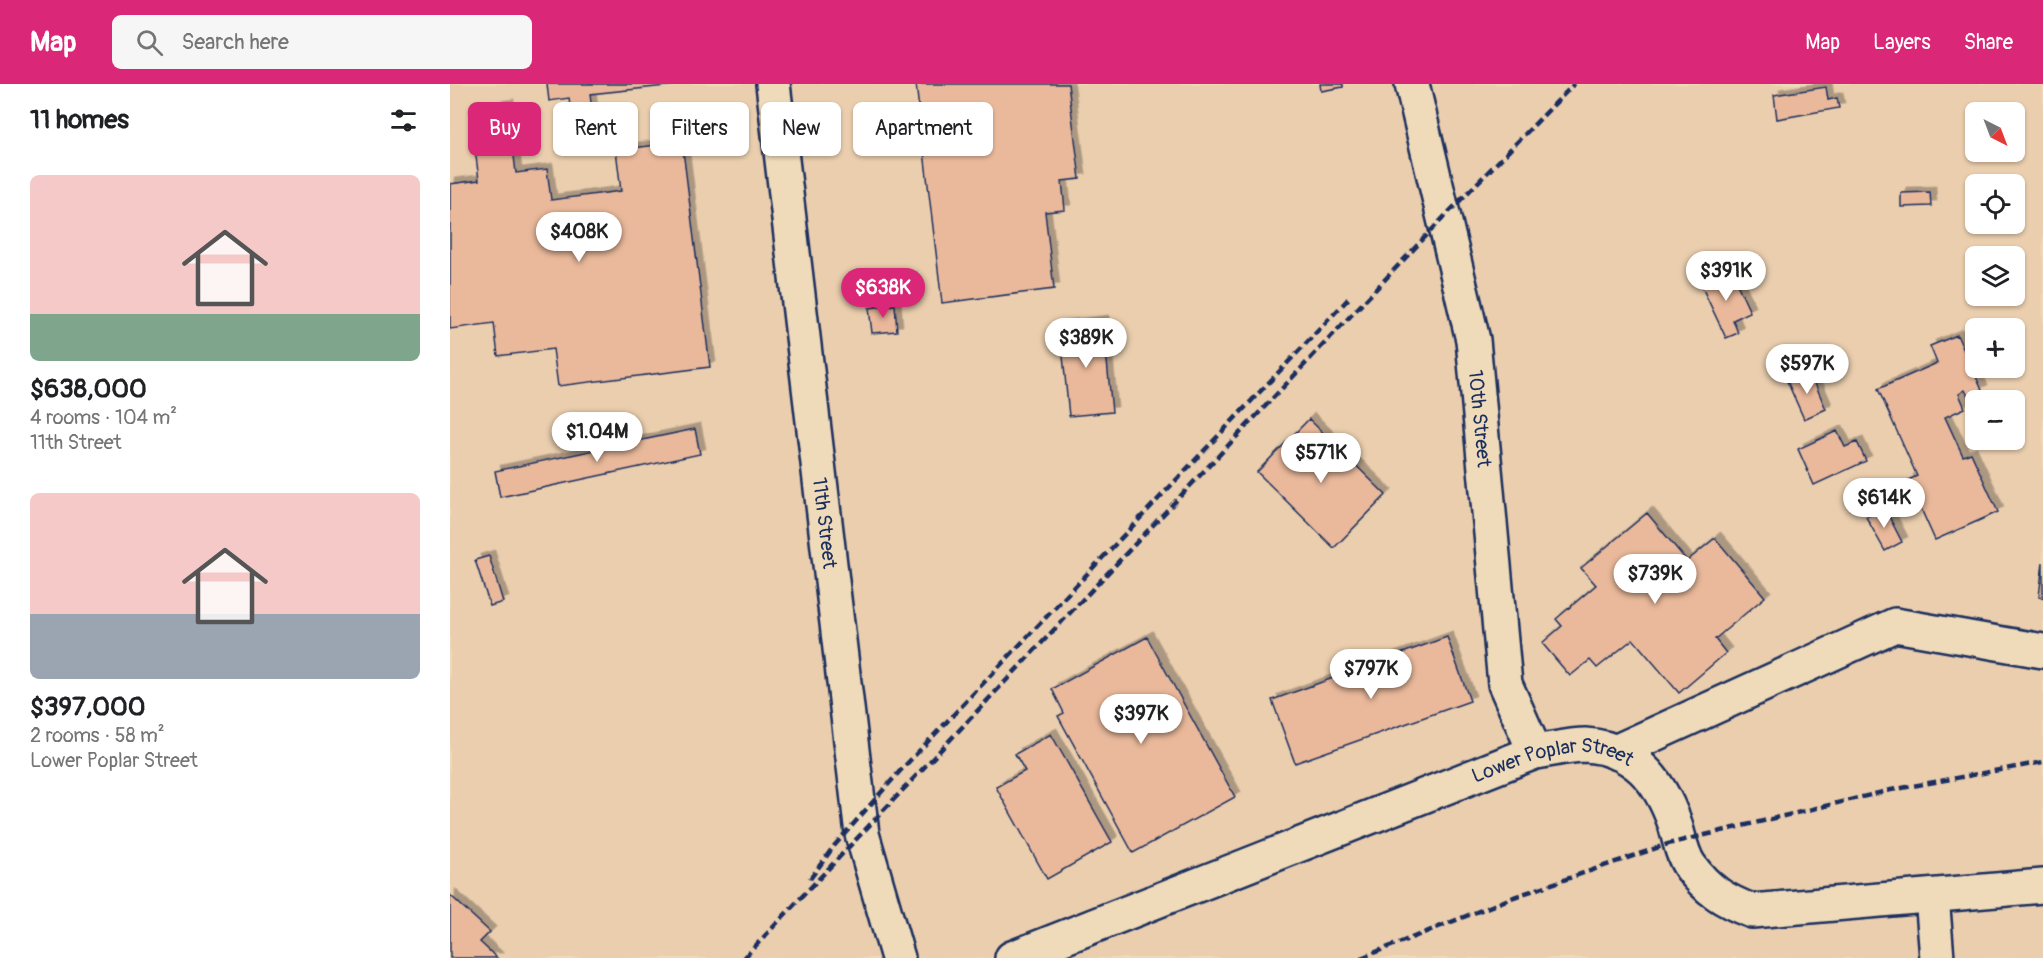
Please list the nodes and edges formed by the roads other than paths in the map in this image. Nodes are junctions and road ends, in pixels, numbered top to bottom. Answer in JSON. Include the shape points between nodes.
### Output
{"nodes":[{"id":1,"x":773,"y":84,"type":"edge"},
{"id":2,"x":1412,"y":84,"type":"edge"},
{"id":3,"x":2043,"y":651,"type":"edge"},
{"id":4,"x":1535,"y":752,"type":"junction"},
{"id":5,"x":1615,"y":752,"type":"junction"},
{"id":6,"x":2043,"y":886,"type":"edge"},
{"id":7,"x":1932,"y":896,"type":"junction"},
{"id":8,"x":898,"y":958,"type":"edge"},
{"id":9,"x":1012,"y":958,"type":"edge"},
{"id":10,"x":1937,"y":958,"type":"edge"}],
"edges":[{"from":1,"to":8,"type":"street","name":"11th Street","via":[[862,834]]},
{"from":2,"to":4,"type":"street","name":"10th Street","via":[[1473,340],[1505,684]]},
{"from":3,"to":5,"type":"street","via":[[1895,625]]},
{"from":4,"to":5,"type":"street","name":"Lower Poplar Street","via":[[1583,745]]},
{"from":4,"to":9,"type":"street","name":"Lower Poplar Street"},
{"from":5,"to":7,"type":"street","name":"Lower Poplar Street","via":[[1636,760],[1652,781],[1669,808],[1688,864],[1707,888],[1725,901],[1752,911]]},
{"from":6,"to":7,"type":"street","name":"Lower Poplar Street"},
{"from":7,"to":10,"type":"street"}]}
